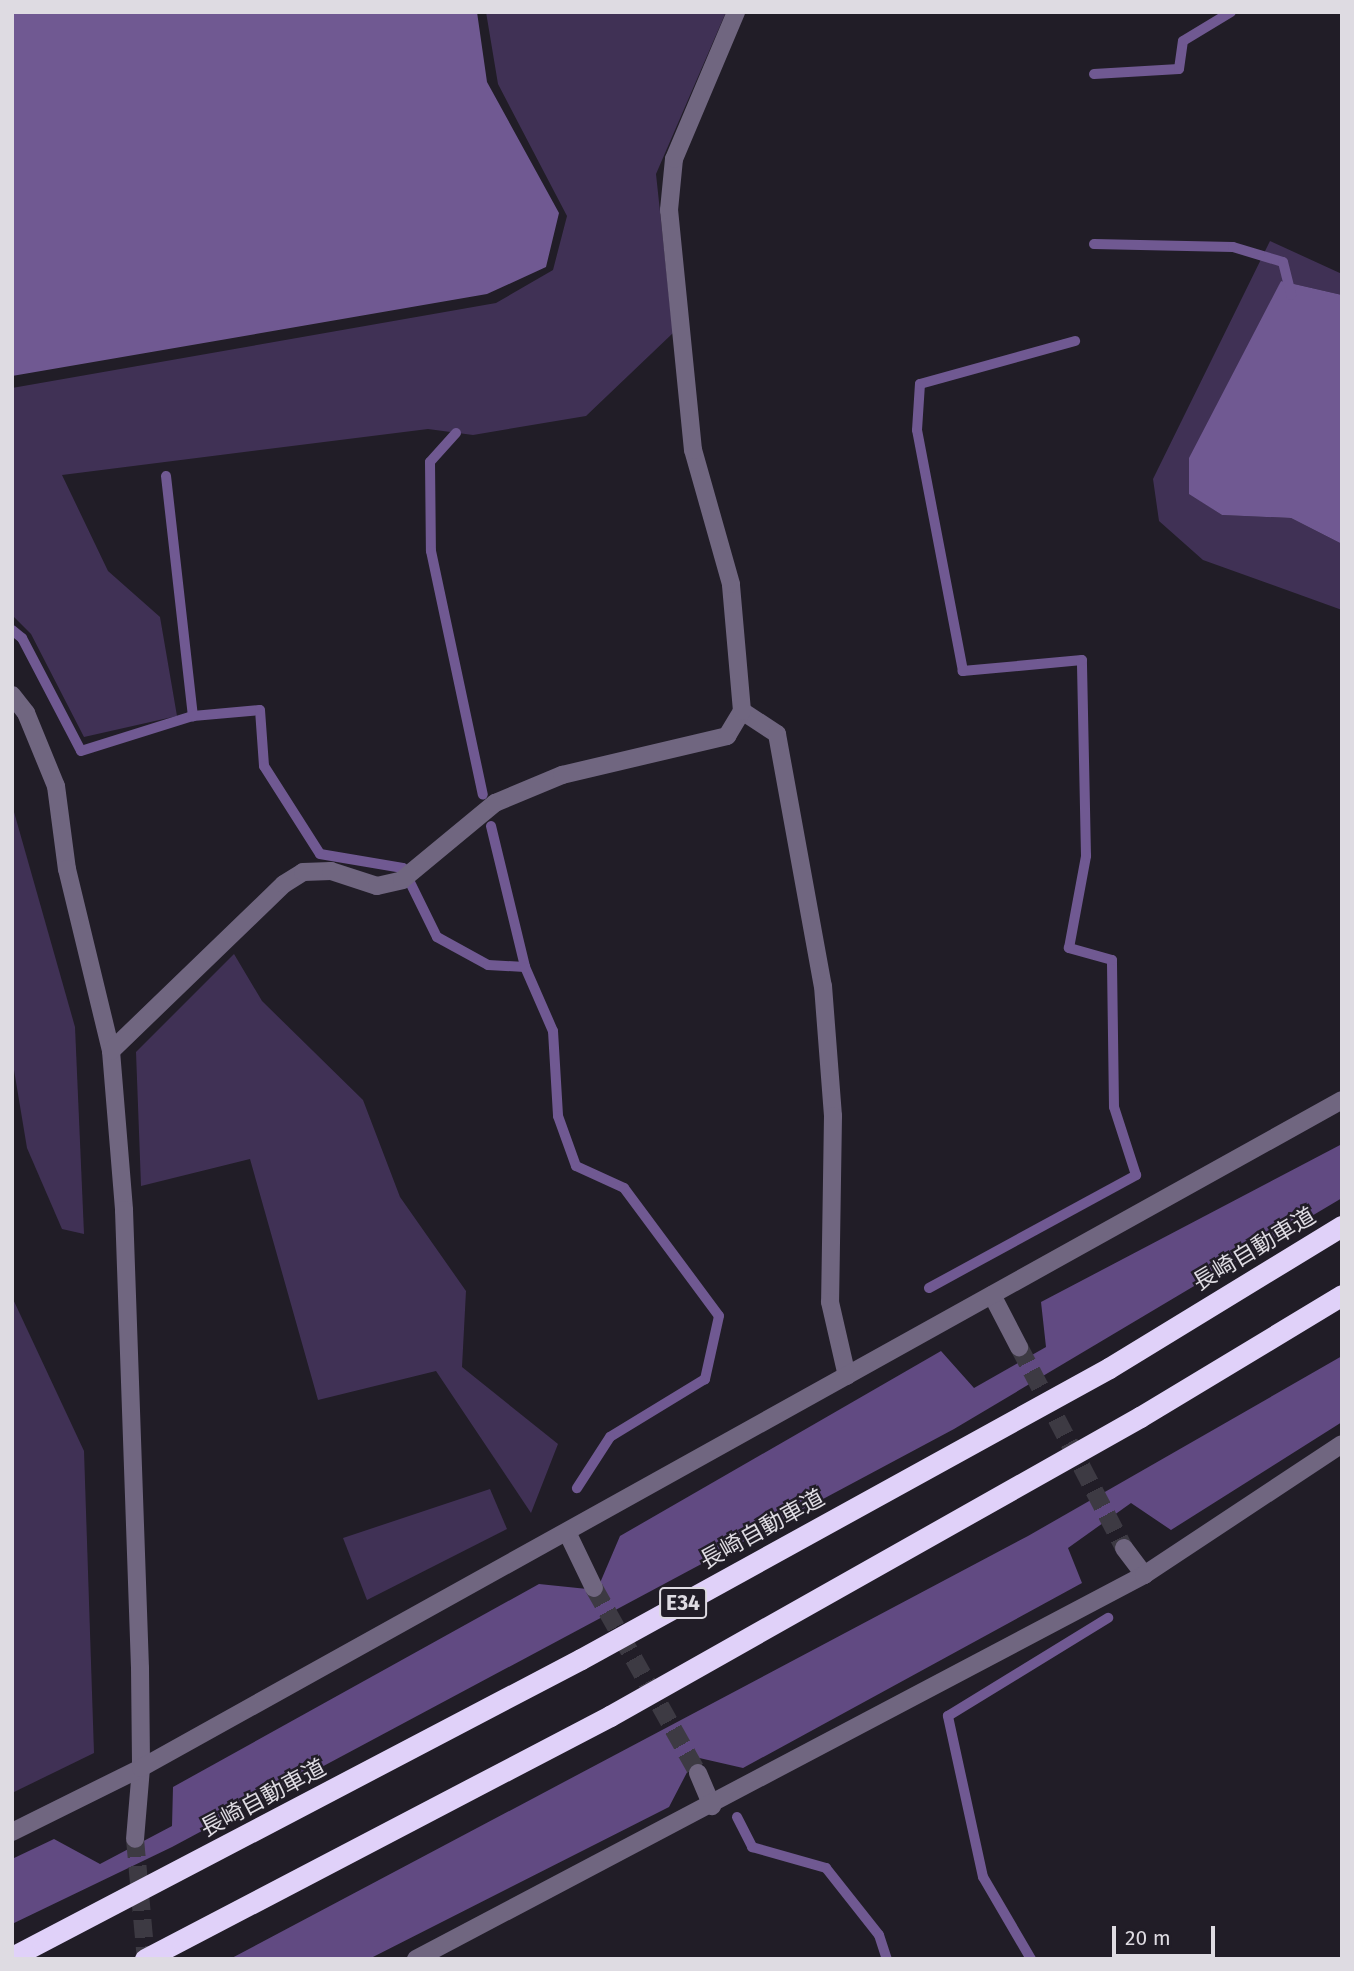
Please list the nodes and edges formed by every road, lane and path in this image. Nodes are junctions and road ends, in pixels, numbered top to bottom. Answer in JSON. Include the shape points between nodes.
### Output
{"nodes":[{"id":1,"x":736,"y":12,"type":"edge"},
{"id":2,"x":12,"y":695,"type":"edge"},
{"id":3,"x":742,"y":711,"type":"junction"},
{"id":4,"x":111,"y":1051,"type":"junction"},
{"id":5,"x":1342,"y":1100,"type":"edge"},
{"id":6,"x":1342,"y":1226,"type":"edge"},
{"id":7,"x":992,"y":1295,"type":"junction"},
{"id":8,"x":1342,"y":1295,"type":"edge"},
{"id":9,"x":1019,"y":1347,"type":"tunnel mouth"},
{"id":10,"x":848,"y":1376,"type":"junction"},
{"id":11,"x":1342,"y":1444,"type":"edge"},
{"id":12,"x":567,"y":1532,"type":"junction"},
{"id":13,"x":1124,"y":1548,"type":"tunnel mouth"},
{"id":14,"x":1144,"y":1575,"type":"junction"},
{"id":15,"x":594,"y":1588,"type":"tunnel mouth"},
{"id":16,"x":141,"y":1768,"type":"junction"},
{"id":17,"x":698,"y":1773,"type":"tunnel mouth"},
{"id":18,"x":712,"y":1806,"type":"junction"},
{"id":19,"x":12,"y":1832,"type":"edge"},
{"id":20,"x":135,"y":1839,"type":"tunnel mouth"},
{"id":21,"x":12,"y":1958,"type":"edge"},
{"id":22,"x":145,"y":1959,"type":"edge"},
{"id":23,"x":416,"y":1959,"type":"edge"}],
"edges":[{"from":1,"to":3,"type":"street","via":[[674,159],[669,210],[692,450],[731,584]]},
{"from":2,"to":4,"type":"street","via":[[26,713],[56,786],[67,869]]},
{"from":3,"to":4,"type":"street","via":[[727,736],[562,775],[495,803],[402,880],[377,886],[331,871],[303,872],[284,884]]},
{"from":3,"to":10,"type":"street","via":[[777,734],[823,986],[833,1116],[830,1302]]},
{"from":4,"to":16,"type":"street","via":[[124,1210]]},
{"from":5,"to":7,"type":"street"},
{"from":6,"to":21,"type":"highway","name":"長崎自動車道","number":"E34","via":[[1109,1368],[581,1659]]},
{"from":7,"to":9,"type":"street"},
{"from":7,"to":10,"type":"street"},
{"from":8,"to":22,"type":"highway","via":[[1140,1418],[610,1716]]},
{"from":10,"to":12,"type":"street"},
{"from":11,"to":14,"type":"street"},
{"from":12,"to":15,"type":"street"},
{"from":12,"to":16,"type":"street"},
{"from":13,"to":14,"type":"street"},
{"from":14,"to":18,"type":"street"},
{"from":16,"to":19,"type":"street"},
{"from":16,"to":20,"type":"street"},
{"from":17,"to":18,"type":"street"},
{"from":18,"to":23,"type":"street"}]}
